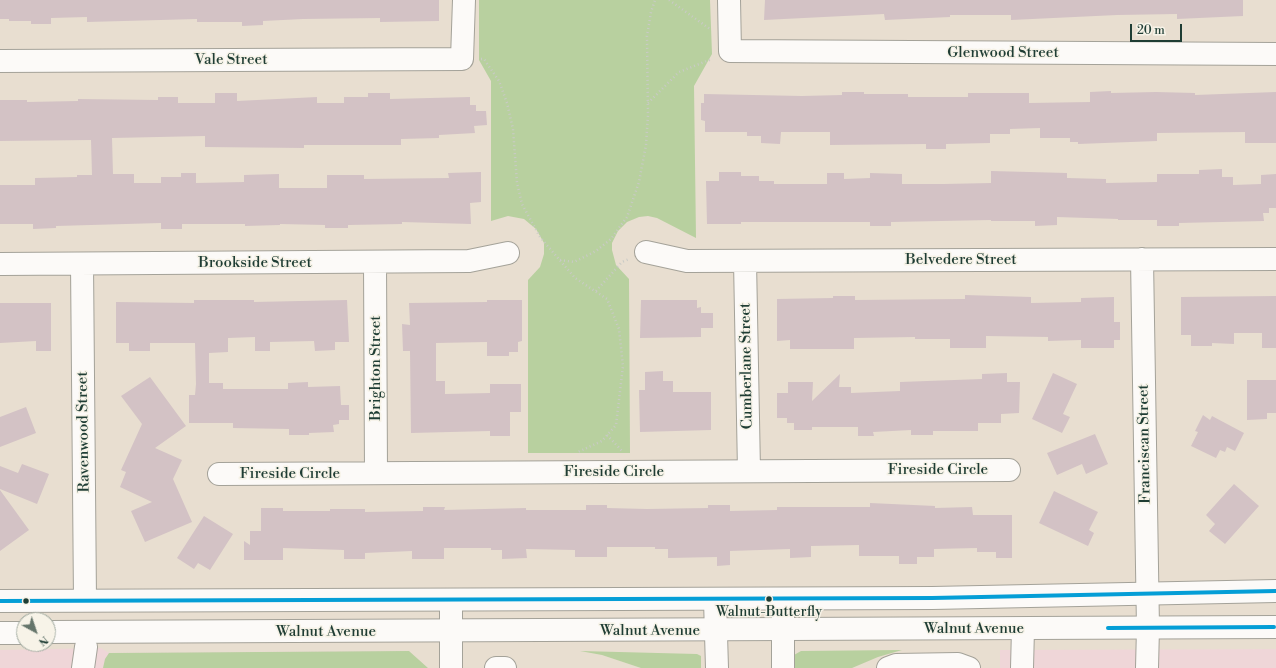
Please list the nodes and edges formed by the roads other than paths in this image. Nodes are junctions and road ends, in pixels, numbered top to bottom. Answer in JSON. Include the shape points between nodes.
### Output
{"nodes":[{"id":1,"x":464,"y":0,"type":"edge"},
{"id":2,"x":729,"y":0,"type":"edge"},
{"id":3,"x":1276,"y":54,"type":"edge"},
{"id":4,"x":0,"y":61,"type":"edge"},
{"id":5,"x":646,"y":252,"type":"road end"},
{"id":6,"x":508,"y":253,"type":"dead end"},
{"id":7,"x":1142,"y":259,"type":"junction"},
{"id":8,"x":1276,"y":259,"type":"edge"},
{"id":9,"x":745,"y":260,"type":"junction"},
{"id":10,"x":375,"y":262,"type":"junction"},
{"id":11,"x":0,"y":264,"type":"edge"},
{"id":12,"x":82,"y":264,"type":"junction"},
{"id":13,"x":1008,"y":470,"type":"dead end"},
{"id":14,"x":749,"y":471,"type":"junction"},
{"id":15,"x":376,"y":473,"type":"junction"},
{"id":16,"x":219,"y":474,"type":"dead end"},
{"id":17,"x":1276,"y":591,"type":"edge"},
{"id":18,"x":1148,"y":592,"type":"junction"},
{"id":19,"x":783,"y":599,"type":"junction"},
{"id":20,"x":85,"y":600,"type":"junction"},
{"id":21,"x":715,"y":600,"type":"junction"},
{"id":22,"x":0,"y":601,"type":"edge"},
{"id":23,"x":451,"y":601,"type":"junction"},
{"id":24,"x":1276,"y":627,"type":"edge"},
{"id":25,"x":1148,"y":628,"type":"junction"},
{"id":26,"x":1023,"y":629,"type":"junction"},
{"id":27,"x":782,"y":630,"type":"junction"},
{"id":28,"x":716,"y":631,"type":"junction"},
{"id":29,"x":56,"y":632,"type":"edge"},
{"id":30,"x":451,"y":632,"type":"junction"},
{"id":31,"x":0,"y":633,"type":"edge"},
{"id":32,"x":16,"y":633,"type":"edge"},
{"id":33,"x":451,"y":668,"type":"edge"},
{"id":34,"x":496,"y":668,"type":"edge"},
{"id":35,"x":506,"y":668,"type":"edge"},
{"id":36,"x":717,"y":668,"type":"edge"},
{"id":37,"x":783,"y":668,"type":"edge"},
{"id":38,"x":888,"y":668,"type":"edge"},
{"id":39,"x":969,"y":668,"type":"edge"},
{"id":40,"x":1022,"y":668,"type":"edge"},
{"id":41,"x":1147,"y":668,"type":"edge"}],
"edges":[{"from":1,"to":4,"type":"street","name":"Vale Street","via":[[462,59]]},
{"from":2,"to":3,"type":"street","name":"Glenwood Street","via":[[730,47]]},
{"from":5,"to":9,"type":"street","name":"Belvedere Street","via":[[687,261]]},
{"from":6,"to":10,"type":"street","name":"Brookside Street","via":[[469,261]]},
{"from":7,"to":8,"type":"street","name":"Belvedere Street"},
{"from":7,"to":9,"type":"street","name":"Belvedere Street"},
{"from":7,"to":18,"type":"street","name":"Franciscan Street"},
{"from":9,"to":14,"type":"street","name":"Cumberlane Street"},
{"from":10,"to":12,"type":"street","name":"Brookside Street"},
{"from":10,"to":15,"type":"street","name":"Brighton Street"},
{"from":11,"to":12,"type":"street","name":"Brookside Street"},
{"from":12,"to":20,"type":"street","name":"Ravenwood Street"},
{"from":13,"to":14,"type":"street","name":"Fireside Circle"},
{"from":14,"to":15,"type":"street","name":"Fireside Circle"},
{"from":15,"to":16,"type":"street","name":"Fireside Circle"},
{"from":17,"to":18,"type":"street","name":"Walnut Avenue"},
{"from":18,"to":19,"type":"street","name":"Walnut Avenue"},
{"from":18,"to":25,"type":"street","name":"Franciscan Street"},
{"from":19,"to":21,"type":"street","name":"Walnut Avenue"},
{"from":19,"to":27,"type":"street"},
{"from":20,"to":22,"type":"street","name":"Walnut Avenue"},
{"from":20,"to":23,"type":"street","name":"Walnut Avenue"},
{"from":21,"to":23,"type":"street","name":"Walnut Avenue"},
{"from":21,"to":28,"type":"street"},
{"from":23,"to":30,"type":"street"},
{"from":24,"to":25,"type":"street","name":"Walnut Avenue"},
{"from":25,"to":26,"type":"street","name":"Walnut Avenue"},
{"from":25,"to":41,"type":"street","name":"Franciscan Street"},
{"from":26,"to":27,"type":"street","name":"Walnut Avenue"},
{"from":26,"to":40,"type":"street"},
{"from":27,"to":28,"type":"street","name":"Walnut Avenue"},
{"from":27,"to":37,"type":"street"},
{"from":28,"to":30,"type":"street","name":"Walnut Avenue"},
{"from":28,"to":36,"type":"street"},
{"from":29,"to":30,"type":"street","name":"Walnut Avenue"},
{"from":30,"to":33,"type":"street"},
{"from":31,"to":32,"type":"street"},
{"from":34,"to":35,"type":"street"},
{"from":38,"to":39,"type":"street","via":[[896,665],[958,664]]}]}
